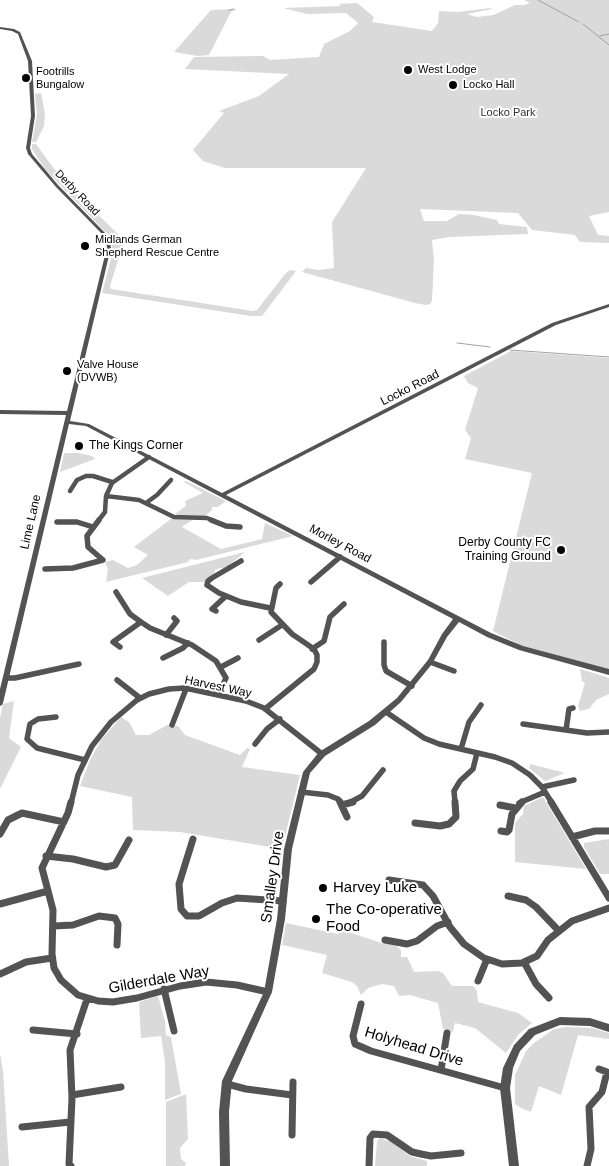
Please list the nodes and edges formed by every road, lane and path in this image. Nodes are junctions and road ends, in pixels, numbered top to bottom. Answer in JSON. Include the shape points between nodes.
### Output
{"nodes":[{"id":1,"x":0,"y":28,"type":"edge"},
{"id":2,"x":609,"y":304,"type":"edge"},
{"id":3,"x":0,"y":412,"type":"edge"},
{"id":4,"x":69,"y":413,"type":"junction"},
{"id":5,"x":67,"y":422,"type":"junction"},
{"id":6,"x":149,"y":457,"type":"junction"},
{"id":7,"x":171,"y":480,"type":"dead end"},
{"id":8,"x":112,"y":482,"type":"junction"},
{"id":9,"x":65,"y":485,"type":"dead end"},
{"id":10,"x":222,"y":495,"type":"junction"},
{"id":11,"x":106,"y":496,"type":"junction"},
{"id":12,"x":146,"y":503,"type":"junction"},
{"id":13,"x":57,"y":522,"type":"dead end"},
{"id":14,"x":93,"y":527,"type":"junction"},
{"id":15,"x":240,"y":527,"type":"dead end"},
{"id":16,"x":340,"y":557,"type":"junction"},
{"id":17,"x":241,"y":561,"type":"dead end"},
{"id":18,"x":45,"y":569,"type":"dead end"},
{"id":19,"x":311,"y":582,"type":"dead end"},
{"id":20,"x":280,"y":584,"type":"dead end"},
{"id":21,"x":116,"y":592,"type":"dead end"},
{"id":22,"x":226,"y":596,"type":"junction"},
{"id":23,"x":344,"y":604,"type":"dead end"},
{"id":24,"x":270,"y":608,"type":"junction"},
{"id":25,"x":328,"y":608,"type":"dead end"},
{"id":26,"x":216,"y":611,"type":"dead end"},
{"id":27,"x":335,"y":611,"type":"junction"},
{"id":28,"x":174,"y":618,"type":"dead end"},
{"id":29,"x":458,"y":618,"type":"junction"},
{"id":30,"x":141,"y":622,"type":"junction"},
{"id":31,"x":282,"y":625,"type":"junction"},
{"id":32,"x":166,"y":635,"type":"junction"},
{"id":33,"x":260,"y":640,"type":"dead end"},
{"id":34,"x":384,"y":642,"type":"dead end"},
{"id":35,"x":188,"y":643,"type":"junction"},
{"id":36,"x":120,"y":647,"type":"dead end"},
{"id":37,"x":312,"y":648,"type":"junction"},
{"id":38,"x":163,"y":658,"type":"dead end"},
{"id":39,"x":238,"y":658,"type":"dead end"},
{"id":40,"x":430,"y":662,"type":"junction"},
{"id":41,"x":79,"y":664,"type":"dead end"},
{"id":42,"x":221,"y":667,"type":"junction"},
{"id":43,"x":454,"y":671,"type":"dead end"},
{"id":44,"x":609,"y":672,"type":"edge"},
{"id":45,"x":6,"y":678,"type":"junction"},
{"id":46,"x":117,"y":680,"type":"dead end"},
{"id":47,"x":412,"y":686,"type":"junction"},
{"id":48,"x":186,"y":689,"type":"junction"},
{"id":49,"x":218,"y":695,"type":"junction"},
{"id":50,"x":140,"y":698,"type":"junction"},
{"id":51,"x":0,"y":703,"type":"edge"},
{"id":52,"x":481,"y":705,"type":"dead end"},
{"id":53,"x":574,"y":708,"type":"dead end"},
{"id":54,"x":264,"y":709,"type":"junction"},
{"id":55,"x":386,"y":712,"type":"junction"},
{"id":56,"x":56,"y":717,"type":"dead end"},
{"id":57,"x":280,"y":720,"type":"junction"},
{"id":58,"x":172,"y":724,"type":"dead end"},
{"id":59,"x":523,"y":724,"type":"dead end"},
{"id":60,"x":566,"y":730,"type":"junction"},
{"id":61,"x":608,"y":734,"type":"edge"},
{"id":62,"x":255,"y":744,"type":"dead end"},
{"id":63,"x":461,"y":749,"type":"junction"},
{"id":64,"x":477,"y":753,"type":"junction"},
{"id":65,"x":322,"y":754,"type":"junction"},
{"id":66,"x":85,"y":760,"type":"junction"},
{"id":67,"x":383,"y":770,"type":"dead end"},
{"id":68,"x":77,"y":780,"type":"joint"},
{"id":69,"x":574,"y":780,"type":"dead end"},
{"id":70,"x":543,"y":789,"type":"junction"},
{"id":71,"x":301,"y":792,"type":"junction"},
{"id":72,"x":342,"y":805,"type":"junction"},
{"id":73,"x":19,"y":806,"type":"dead end"},
{"id":74,"x":500,"y":806,"type":"dead end"},
{"id":75,"x":515,"y":808,"type":"junction"},
{"id":76,"x":22,"y":813,"type":"junction"},
{"id":77,"x":347,"y":818,"type":"dead end"},
{"id":78,"x":64,"y":822,"type":"junction"},
{"id":79,"x":415,"y":823,"type":"dead end"},
{"id":80,"x":609,"y":831,"type":"edge"},
{"id":81,"x":500,"y":832,"type":"dead end"},
{"id":82,"x":0,"y":834,"type":"edge"},
{"id":83,"x":572,"y":837,"type":"junction"},
{"id":84,"x":193,"y":839,"type":"dead end"},
{"id":85,"x":129,"y":840,"type":"dead end"},
{"id":86,"x":46,"y":856,"type":"junction"},
{"id":87,"x":389,"y":880,"type":"dead end"},
{"id":88,"x":48,"y":891,"type":"junction"},
{"id":89,"x":508,"y":896,"type":"dead end"},
{"id":90,"x":609,"y":898,"type":"edge"},
{"id":91,"x":284,"y":901,"type":"junction"},
{"id":92,"x":0,"y":904,"type":"edge"},
{"id":93,"x":609,"y":908,"type":"edge"},
{"id":94,"x":448,"y":922,"type":"junction"},
{"id":95,"x":54,"y":926,"type":"junction"},
{"id":96,"x":558,"y":930,"type":"junction"},
{"id":97,"x":385,"y":940,"type":"dead end"},
{"id":98,"x":117,"y":945,"type":"dead end"},
{"id":99,"x":52,"y":958,"type":"junction"},
{"id":100,"x":487,"y":959,"type":"junction"},
{"id":101,"x":524,"y":962,"type":"junction"},
{"id":102,"x":0,"y":974,"type":"edge"},
{"id":103,"x":478,"y":981,"type":"dead end"},
{"id":104,"x":164,"y":989,"type":"junction"},
{"id":105,"x":268,"y":992,"type":"junction"},
{"id":106,"x":549,"y":998,"type":"dead end"},
{"id":107,"x":88,"y":999,"type":"junction"},
{"id":108,"x":361,"y":1004,"type":"dead end"},
{"id":109,"x":609,"y":1028,"type":"edge"},
{"id":110,"x":33,"y":1030,"type":"dead end"},
{"id":111,"x":174,"y":1031,"type":"dead end"},
{"id":112,"x":447,"y":1033,"type":"dead end"},
{"id":113,"x":76,"y":1034,"type":"junction"},
{"id":114,"x":599,"y":1069,"type":"dead end"},
{"id":115,"x":441,"y":1070,"type":"junction"},
{"id":116,"x":293,"y":1082,"type":"dead end"},
{"id":117,"x":227,"y":1084,"type":"junction"},
{"id":118,"x":121,"y":1087,"type":"dead end"},
{"id":119,"x":505,"y":1088,"type":"junction"},
{"id":120,"x":72,"y":1095,"type":"junction"},
{"id":121,"x":292,"y":1095,"type":"junction"},
{"id":122,"x":70,"y":1122,"type":"junction"},
{"id":123,"x":22,"y":1127,"type":"dead end"},
{"id":124,"x":292,"y":1135,"type":"dead end"},
{"id":125,"x":461,"y":1153,"type":"dead end"},
{"id":126,"x":71,"y":1166,"type":"edge"},
{"id":127,"x":225,"y":1166,"type":"edge"},
{"id":128,"x":369,"y":1166,"type":"edge"},
{"id":129,"x":514,"y":1166,"type":"edge"},
{"id":130,"x":587,"y":1166,"type":"edge"}],
"edges":[{"from":1,"to":4,"type":"street","name":"Derby Road","via":[[18,33],[30,61],[33,116],[30,154],[109,242]]},
{"from":2,"to":10,"type":"street","name":"Locko Road","via":[[554,324]]},
{"from":3,"to":4,"type":"street"},
{"from":4,"to":5,"type":"street","name":"Lime Lane"},
{"from":5,"to":6,"type":"street","name":"Morley Road","via":[[87,425]]},
{"from":5,"to":45,"type":"street","name":"Lime Lane"},
{"from":6,"to":8,"type":"street"},
{"from":6,"to":10,"type":"street","name":"Morley Road"},
{"from":7,"to":12,"type":"street"},
{"from":8,"to":9,"type":"street","via":[[86,476],[79,478],[71,489]]},
{"from":8,"to":11,"type":"street"},
{"from":10,"to":16,"type":"street","name":"Morley Road"},
{"from":11,"to":12,"type":"street"},
{"from":11,"to":14,"type":"street","via":[[105,512]]},
{"from":12,"to":15,"type":"street","via":[[170,516],[207,518],[228,529]]},
{"from":13,"to":14,"type":"street","via":[[66,525],[77,522]]},
{"from":14,"to":18,"type":"street","via":[[87,536],[88,547],[103,560],[57,571]]},
{"from":16,"to":19,"type":"street"},
{"from":16,"to":29,"type":"street","name":"Morley Road"},
{"from":17,"to":22,"type":"street","via":[[208,581],[211,589]]},
{"from":20,"to":24,"type":"street"},
{"from":21,"to":30,"type":"street","via":[[130,614]]},
{"from":22,"to":24,"type":"street"},
{"from":22,"to":26,"type":"street","via":[[212,609]]},
{"from":23,"to":27,"type":"street"},
{"from":24,"to":31,"type":"street"},
{"from":25,"to":27,"type":"street"},
{"from":27,"to":37,"type":"street","via":[[327,624],[326,638]]},
{"from":28,"to":32,"type":"street","via":[[177,621]]},
{"from":29,"to":40,"type":"street","name":"Smalley Drive"},
{"from":29,"to":44,"type":"street","name":"Morley Road","via":[[520,648]]},
{"from":30,"to":32,"type":"street"},
{"from":30,"to":36,"type":"street","via":[[113,642]]},
{"from":31,"to":33,"type":"street"},
{"from":31,"to":37,"type":"street"},
{"from":32,"to":35,"type":"street"},
{"from":34,"to":47,"type":"street","via":[[386,671]]},
{"from":35,"to":38,"type":"street"},
{"from":35,"to":42,"type":"street"},
{"from":37,"to":54,"type":"street","via":[[318,658],[314,669]]},
{"from":39,"to":42,"type":"street"},
{"from":40,"to":43,"type":"street"},
{"from":40,"to":47,"type":"street","name":"Smalley Drive"},
{"from":41,"to":45,"type":"street"},
{"from":42,"to":49,"type":"street","via":[[225,681]]},
{"from":45,"to":51,"type":"street","name":"Lime Lane"},
{"from":46,"to":50,"type":"street"},
{"from":47,"to":55,"type":"street","name":"Smalley Drive"},
{"from":48,"to":49,"type":"street","name":"Harvest Way"},
{"from":48,"to":50,"type":"street","name":"Harvest Way","via":[[169,689]]},
{"from":48,"to":58,"type":"street"},
{"from":49,"to":54,"type":"street","name":"Harvest Way"},
{"from":50,"to":66,"type":"street","name":"Harvest Way","via":[[103,730]]},
{"from":52,"to":63,"type":"street","via":[[469,722]]},
{"from":53,"to":60,"type":"street","via":[[568,709]]},
{"from":54,"to":57,"type":"street","name":"Harvest Way"},
{"from":55,"to":63,"type":"street","via":[[424,738]]},
{"from":55,"to":65,"type":"street","name":"Smalley Drive"},
{"from":56,"to":66,"type":"street","via":[[38,719],[30,724],[27,739],[37,748]]},
{"from":57,"to":62,"type":"street","via":[[267,729]]},
{"from":57,"to":65,"type":"street","name":"Harvest Way"},
{"from":59,"to":60,"type":"street"},
{"from":60,"to":61,"type":"street"},
{"from":63,"to":64,"type":"street"},
{"from":64,"to":70,"type":"street","via":[[512,763]]},
{"from":64,"to":79,"type":"street","via":[[473,769],[454,791],[456,818],[440,826]]},
{"from":65,"to":71,"type":"street","name":"Smalley Drive","via":[[307,772]]},
{"from":66,"to":68,"type":"street","name":"Harvest Way"},
{"from":67,"to":72,"type":"street","via":[[362,796]]},
{"from":68,"to":78,"type":"street","name":"Gilderdale Way"},
{"from":69,"to":70,"type":"street"},
{"from":70,"to":75,"type":"street"},
{"from":70,"to":83,"type":"street"},
{"from":71,"to":72,"type":"street","via":[[328,795],[338,799]]},
{"from":71,"to":91,"type":"street","name":"Smalley Drive","via":[[288,849]]},
{"from":72,"to":77,"type":"street"},
{"from":73,"to":76,"type":"street"},
{"from":74,"to":75,"type":"street"},
{"from":75,"to":81,"type":"street","via":[[509,830]]},
{"from":76,"to":78,"type":"street"},
{"from":76,"to":82,"type":"street","via":[[8,820]]},
{"from":78,"to":86,"type":"street","name":"Gilderdale Way"},
{"from":80,"to":83,"type":"street"},
{"from":83,"to":90,"type":"street"},
{"from":84,"to":91,"type":"street","via":[[179,884],[181,910],[187,916],[199,916],[237,898]]},
{"from":85,"to":86,"type":"street","via":[[115,865],[106,867]]},
{"from":86,"to":88,"type":"street","name":"Gilderdale Way","via":[[42,874]]},
{"from":87,"to":94,"type":"street","via":[[423,885]]},
{"from":88,"to":92,"type":"street"},
{"from":88,"to":95,"type":"street","name":"Gilderdale Way"},
{"from":89,"to":96,"type":"street","via":[[526,900]]},
{"from":91,"to":105,"type":"street","name":"Smalley Drive"},
{"from":93,"to":96,"type":"street","via":[[572,921]]},
{"from":94,"to":97,"type":"street","via":[[407,944]]},
{"from":94,"to":100,"type":"street","via":[[464,944]]},
{"from":95,"to":98,"type":"street","via":[[73,925],[99,916],[115,918],[118,924]]},
{"from":95,"to":99,"type":"street","name":"Gilderdale Way"},
{"from":96,"to":101,"type":"street","via":[[537,956]]},
{"from":99,"to":102,"type":"street","via":[[26,962]]},
{"from":99,"to":107,"type":"street","name":"Gilderdale Way","via":[[61,980],[71,991]]},
{"from":100,"to":101,"type":"street","via":[[502,964]]},
{"from":100,"to":103,"type":"street"},
{"from":101,"to":106,"type":"street","via":[[536,984]]},
{"from":104,"to":105,"type":"street","name":"Gilderdale Way","via":[[220,982]]},
{"from":104,"to":107,"type":"street","name":"Gilderdale Way","via":[[120,1001]]},
{"from":104,"to":111,"type":"street"},
{"from":105,"to":117,"type":"street","name":"Smalley Drive"},
{"from":107,"to":113,"type":"street"},
{"from":108,"to":115,"type":"street","name":"Holyhead Drive","via":[[353,1036],[355,1044]]},
{"from":109,"to":119,"type":"street","via":[[577,1020],[560,1021],[532,1032],[517,1048],[508,1068]]},
{"from":110,"to":113,"type":"street"},
{"from":112,"to":115,"type":"street"},
{"from":113,"to":120,"type":"street","via":[[69,1060]]},
{"from":114,"to":130,"type":"street","via":[[607,1072],[602,1092],[589,1107],[591,1149]]},
{"from":115,"to":119,"type":"street","name":"Holyhead Drive"},
{"from":116,"to":121,"type":"street"},
{"from":117,"to":121,"type":"street"},
{"from":117,"to":127,"type":"street","name":"Smalley Drive"},
{"from":118,"to":120,"type":"street"},
{"from":119,"to":129,"type":"street"},
{"from":120,"to":122,"type":"street"},
{"from":121,"to":124,"type":"street"},
{"from":122,"to":123,"type":"street"},
{"from":122,"to":126,"type":"street"},
{"from":125,"to":128,"type":"street","via":[[430,1156],[412,1152],[387,1135],[373,1134]]}]}
